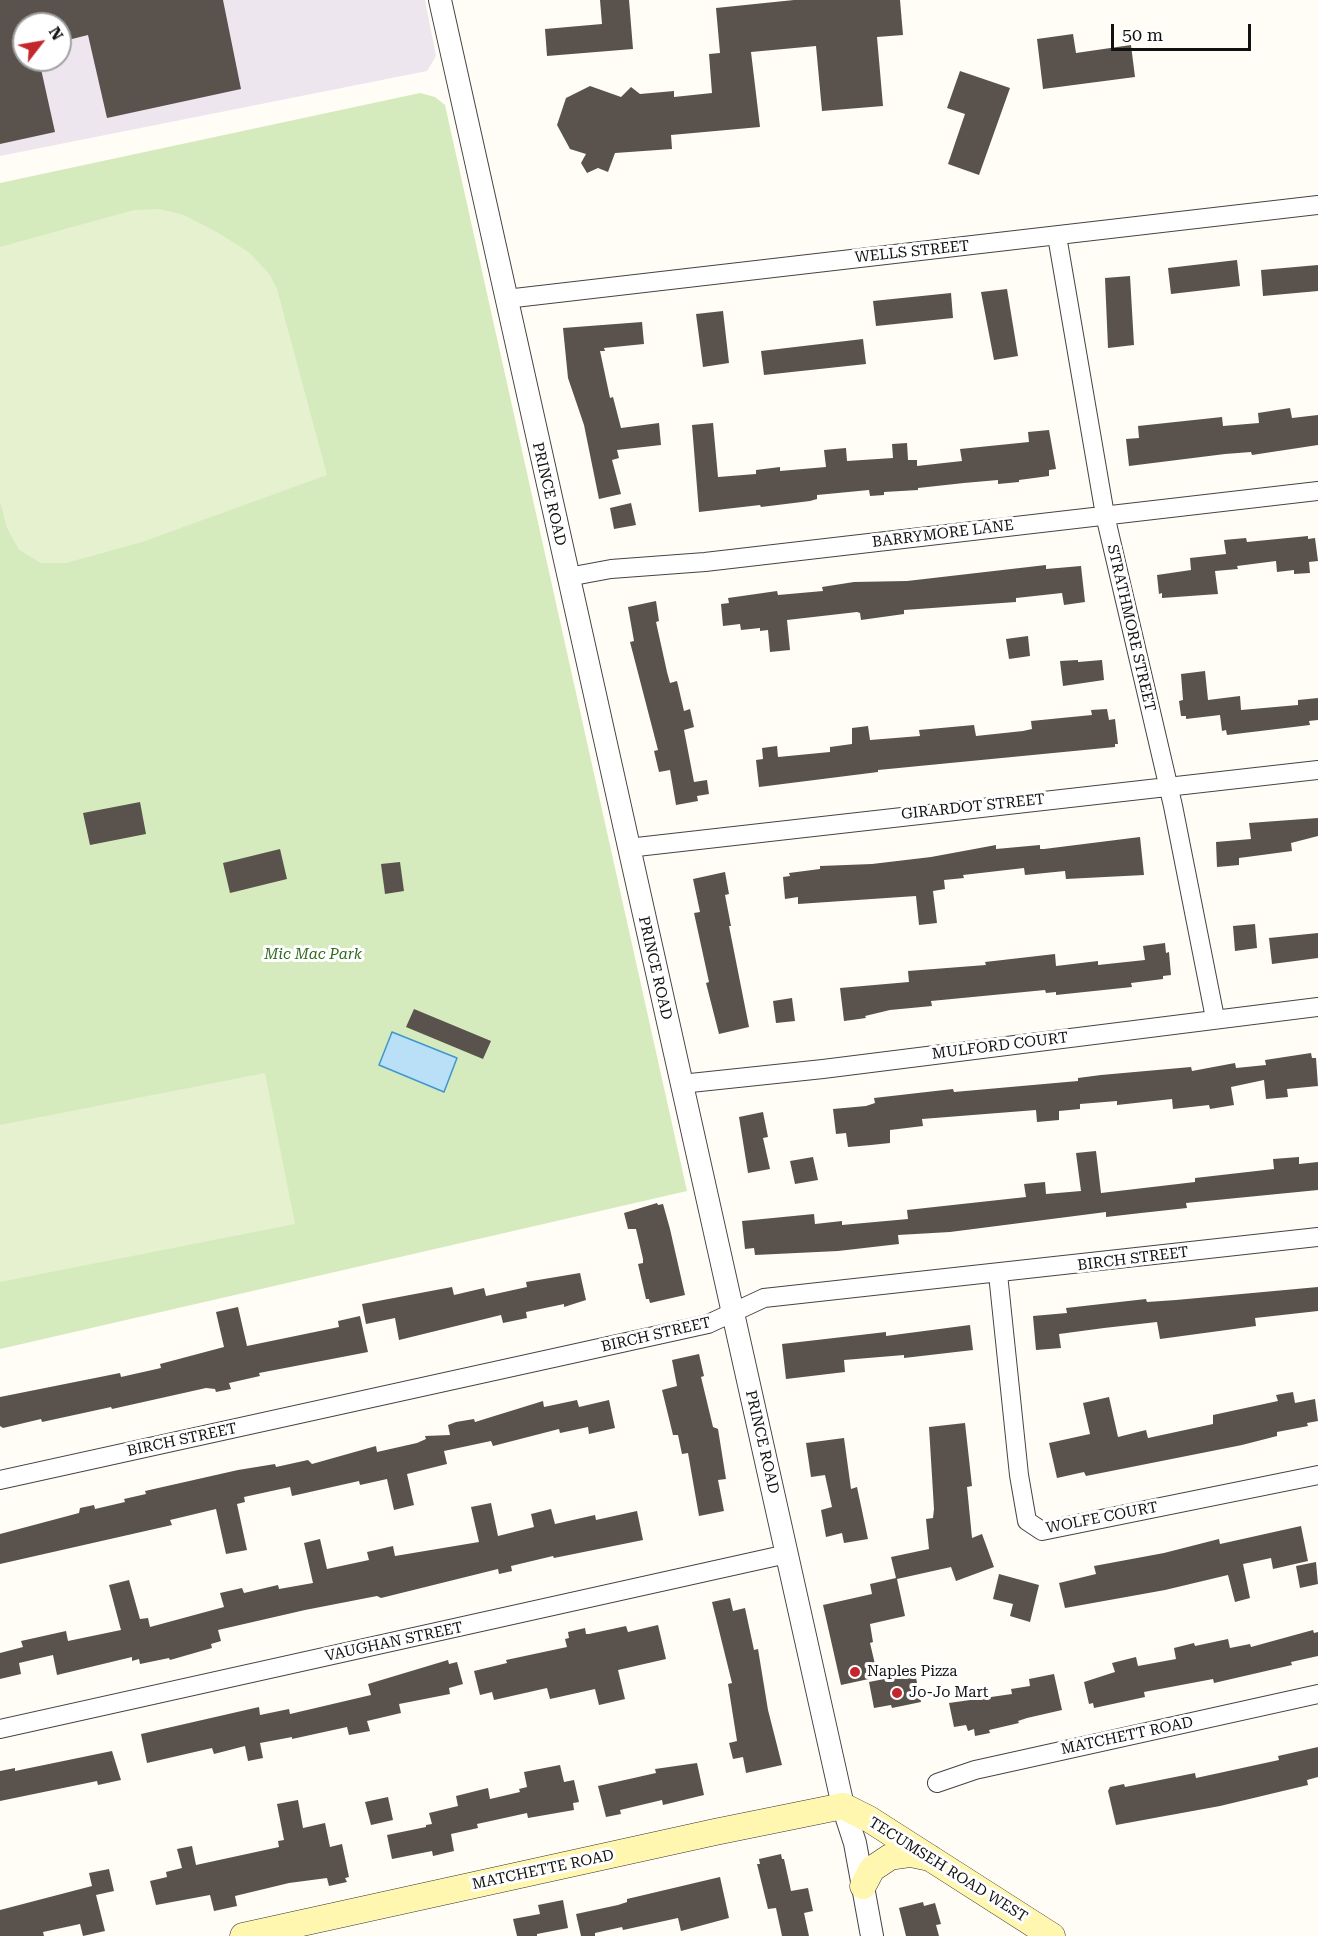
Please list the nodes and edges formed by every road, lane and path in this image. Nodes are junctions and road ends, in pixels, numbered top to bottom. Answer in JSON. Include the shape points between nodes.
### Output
{"nodes":[{"id":1,"x":440,"y":0,"type":"edge"},
{"id":2,"x":1318,"y":205,"type":"edge"},
{"id":3,"x":1057,"y":236,"type":"junction"},
{"id":4,"x":506,"y":299,"type":"junction"},
{"id":5,"x":1318,"y":491,"type":"edge"},
{"id":6,"x":1105,"y":515,"type":"junction"},
{"id":7,"x":568,"y":577,"type":"junction"},
{"id":8,"x":1318,"y":770,"type":"edge"},
{"id":9,"x":1168,"y":785,"type":"junction"},
{"id":10,"x":628,"y":848,"type":"junction"},
{"id":11,"x":1318,"y":1007,"type":"edge"},
{"id":12,"x":1215,"y":1018,"type":"junction"},
{"id":13,"x":681,"y":1084,"type":"junction"},
{"id":14,"x":1318,"y":1237,"type":"edge"},
{"id":15,"x":998,"y":1274,"type":"junction"},
{"id":16,"x":733,"y":1312,"type":"junction"},
{"id":17,"x":1318,"y":1475,"type":"edge"},
{"id":18,"x":0,"y":1480,"type":"edge"},
{"id":19,"x":787,"y":1554,"type":"junction"},
{"id":20,"x":1318,"y":1694,"type":"edge"},
{"id":21,"x":0,"y":1729,"type":"edge"},
{"id":22,"x":937,"y":1783,"type":"dead end"},
{"id":23,"x":843,"y":1806,"type":"junction"},
{"id":24,"x":933,"y":1858,"type":"junction"},
{"id":25,"x":864,"y":1886,"type":"junction"},
{"id":26,"x":243,"y":1936,"type":"edge"},
{"id":27,"x":872,"y":1936,"type":"edge"},
{"id":28,"x":1052,"y":1936,"type":"edge"}],
"edges":[{"from":1,"to":4,"type":"street","name":"PRINCE ROAD"},
{"from":2,"to":3,"type":"street","name":"WELLS STREET"},
{"from":3,"to":4,"type":"street","name":"WELLS STREET"},
{"from":3,"to":6,"type":"street","name":"STRATHMORE STREET"},
{"from":4,"to":7,"type":"street","name":"PRINCE ROAD"},
{"from":5,"to":6,"type":"street","name":"BARRYMORE LANE"},
{"from":6,"to":7,"type":"street","name":"BARRYMORE LANE","via":[[705,562],[611,568]]},
{"from":6,"to":9,"type":"street","name":"STRATHMORE STREET"},
{"from":7,"to":10,"type":"street","name":"PRINCE ROAD"},
{"from":8,"to":9,"type":"street","name":"GIRARDOT STREET"},
{"from":9,"to":10,"type":"street","name":"GIRARDOT STREET"},
{"from":9,"to":12,"type":"street","name":"STRATHMORE STREET"},
{"from":10,"to":13,"type":"street","name":"PRINCE ROAD"},
{"from":11,"to":12,"type":"street","name":"MULFORD COURT"},
{"from":12,"to":13,"type":"street","name":"MULFORD COURT"},
{"from":13,"to":16,"type":"street","name":"PRINCE ROAD"},
{"from":14,"to":15,"type":"street","name":"BIRCH STREET"},
{"from":15,"to":16,"type":"street","name":"BIRCH STREET","via":[[764,1298]]},
{"from":15,"to":17,"type":"street","name":"WOLFE COURT","via":[[1019,1475],[1027,1521],[1042,1531]]},
{"from":16,"to":18,"type":"street","name":"BIRCH STREET","via":[[708,1324]]},
{"from":16,"to":19,"type":"street","name":"PRINCE ROAD"},
{"from":19,"to":21,"type":"street","name":"VAUGHAN STREET"},
{"from":19,"to":23,"type":"street","name":"PRINCE ROAD"},
{"from":20,"to":22,"type":"street","name":"MATCHETT ROAD","via":[[975,1770]]},
{"from":23,"to":24,"type":"main road","name":"TECUMSEH ROAD WEST"},
{"from":23,"to":25,"type":"street","name":"PRINCE ROAD"},
{"from":23,"to":26,"type":"main road","name":"MATCHETTE ROAD"},
{"from":24,"to":25,"type":"main road","via":[[911,1854],[890,1857],[872,1869]]},
{"from":24,"to":28,"type":"main road","name":"TECUMSEH ROAD WEST"},
{"from":25,"to":27,"type":"street","name":"PRINCE ROAD"}]}
